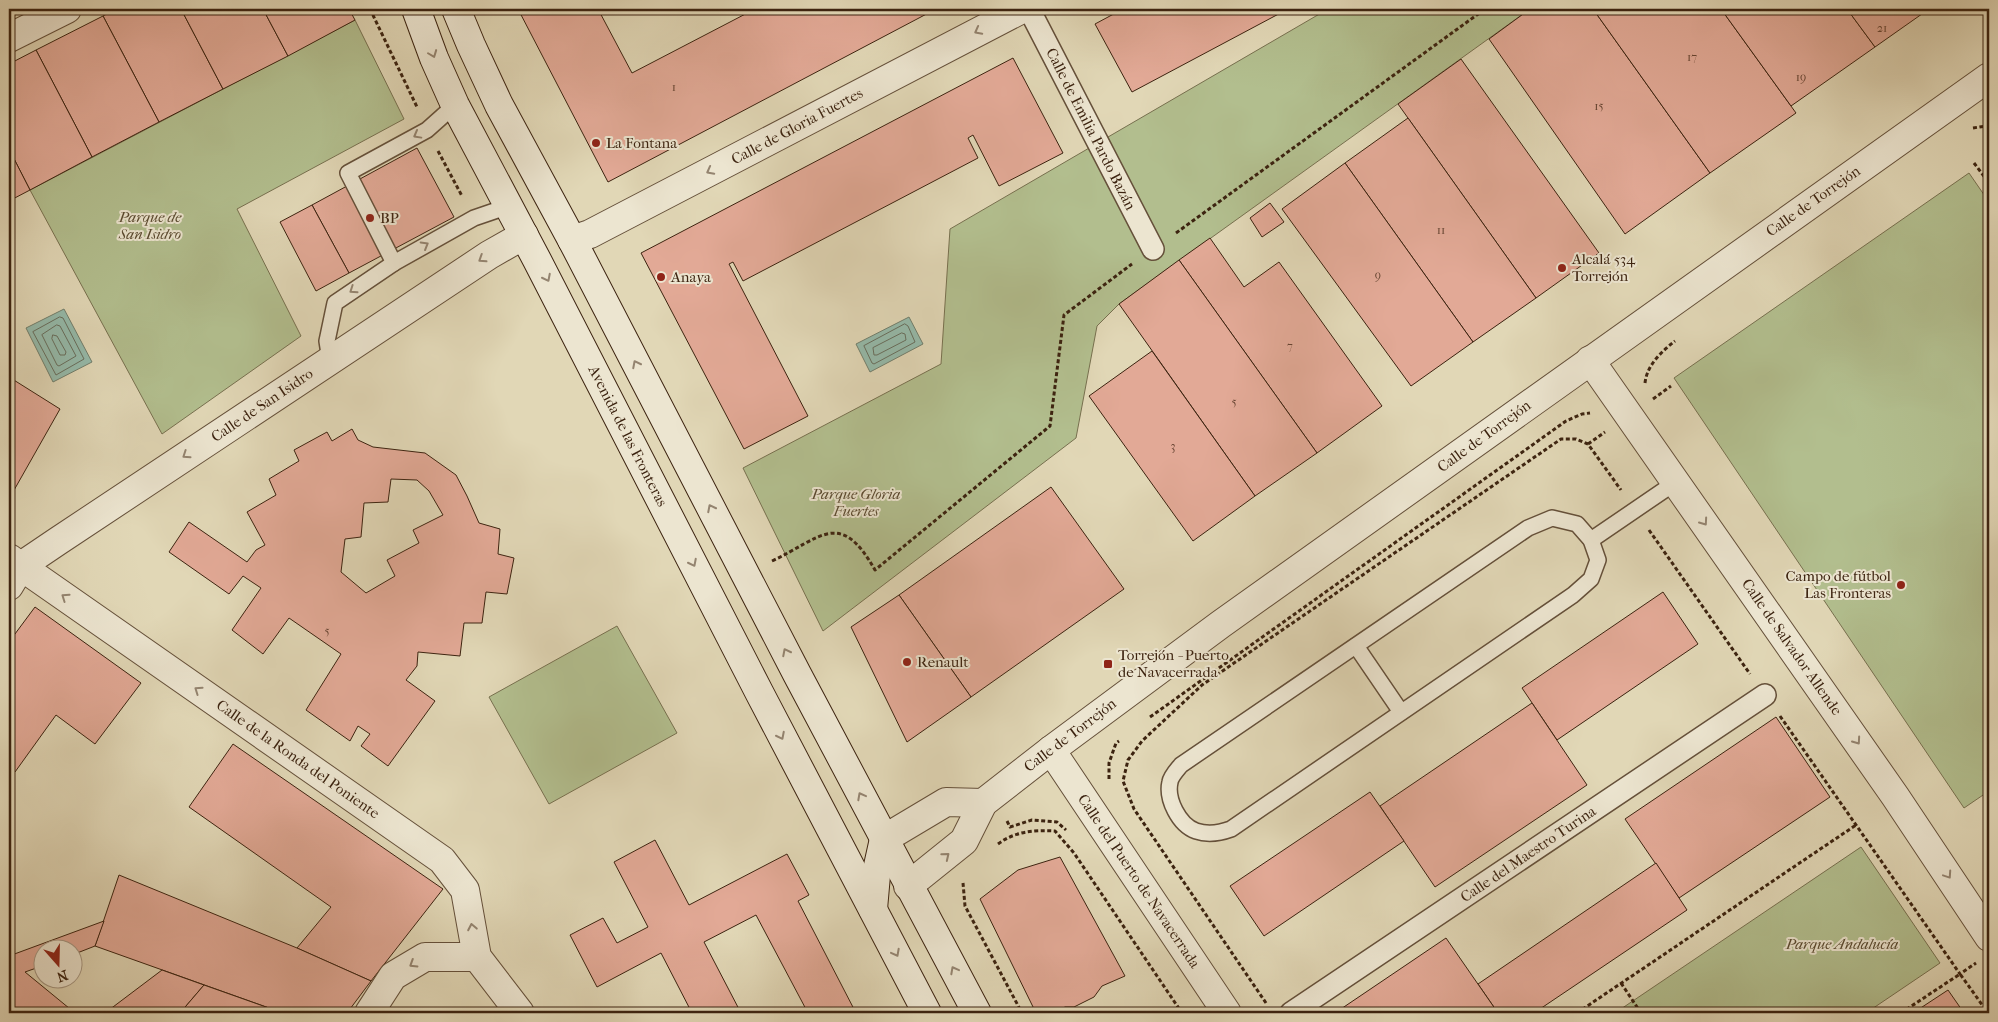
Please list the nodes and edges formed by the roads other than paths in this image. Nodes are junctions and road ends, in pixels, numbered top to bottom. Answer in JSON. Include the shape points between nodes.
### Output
{"nodes":[{"id":1,"x":67,"y":9,"type":"edge"},
{"id":2,"x":416,"y":9,"type":"edge"},
{"id":3,"x":456,"y":9,"type":"edge"},
{"id":4,"x":1022,"y":9,"type":"edge"},
{"id":5,"x":1029,"y":9,"type":"edge"},
{"id":6,"x":9,"y":38,"type":"edge"},
{"id":7,"x":1989,"y":77,"type":"edge"},
{"id":8,"x":455,"y":105,"type":"junction"},
{"id":9,"x":509,"y":206,"type":"junction"},
{"id":10,"x":524,"y":235,"type":"junction"},
{"id":11,"x":572,"y":240,"type":"junction"},
{"id":12,"x":1153,"y":249,"type":"road end"},
{"id":13,"x":394,"y":263,"type":"junction"},
{"id":14,"x":330,"y":360,"type":"junction"},
{"id":15,"x":1590,"y":360,"type":"junction"},
{"id":16,"x":1676,"y":482,"type":"junction"},
{"id":17,"x":1591,"y":540,"type":"junction"},
{"id":18,"x":13,"y":570,"type":"edge"},
{"id":19,"x":1356,"y":646,"type":"junction"},
{"id":20,"x":1765,"y":695,"type":"road end"},
{"id":21,"x":1401,"y":712,"type":"junction"},
{"id":22,"x":1051,"y":750,"type":"junction"},
{"id":23,"x":987,"y":800,"type":"junction"},
{"id":24,"x":884,"y":839,"type":"junction"},
{"id":25,"x":846,"y":860,"type":"junction"},
{"id":26,"x":876,"y":874,"type":"junction"},
{"id":27,"x":908,"y":886,"type":"junction"},
{"id":28,"x":873,"y":910,"type":"junction"},
{"id":29,"x":1986,"y":948,"type":"edge"},
{"id":30,"x":477,"y":956,"type":"junction"},
{"id":31,"x":369,"y":1013,"type":"edge"},
{"id":32,"x":520,"y":1013,"type":"edge"},
{"id":33,"x":927,"y":1013,"type":"edge"},
{"id":34,"x":977,"y":1013,"type":"edge"},
{"id":35,"x":1227,"y":1013,"type":"edge"},
{"id":36,"x":1291,"y":1013,"type":"edge"}],
"edges":[{"from":1,"to":6,"type":"street"},
{"from":2,"to":8,"type":"street","name":"Avenida de las Fronteras","one_way":true},
{"from":3,"to":11,"type":"street","via":[[499,105]]},
{"from":4,"to":11,"type":"street","name":"Calle de Gloria Fuertes","one_way":true,"via":[[590,234]]},
{"from":5,"to":12,"type":"street","name":"Calle de Emilia Pardo Bazán"},
{"from":7,"to":15,"type":"street","name":"Calle de Torrejón"},
{"from":8,"to":9,"type":"street","name":"Avenida de las Fronteras"},
{"from":8,"to":13,"type":"lane","one_way":true,"via":[[427,130],[348,173]]},
{"from":9,"to":10,"type":"street","name":"Avenida de las Fronteras"},
{"from":13,"to":9,"type":"lane","one_way":true,"via":[[474,218]]},
{"from":10,"to":14,"type":"street","name":"Calle de San Isidro","one_way":true},
{"from":10,"to":25,"type":"street","name":"Avenida de las Fronteras","one_way":true},
{"from":24,"to":11,"type":"street","one_way":true},
{"from":13,"to":14,"type":"lane","one_way":true,"via":[[335,303],[327,341]]},
{"from":14,"to":18,"type":"street","name":"Calle de San Isidro","one_way":true},
{"from":15,"to":16,"type":"street","name":"Calle de Salvador Allende"},
{"from":15,"to":22,"type":"street","name":"Calle de Torrejón"},
{"from":16,"to":17,"type":"lane"},
{"from":16,"to":29,"type":"street","name":"Calle de Salvador Allende","one_way":true,"via":[[1895,796]]},
{"from":17,"to":19,"type":"lane","via":[[1577,524],[1552,518],[1528,528]]},
{"from":17,"to":21,"type":"lane","via":[[1598,560],[1592,579]]},
{"from":30,"to":18,"type":"street","name":"Calle de la Ronda del Poniente","one_way":true,"via":[[465,890],[442,860]]},
{"from":19,"to":21,"type":"lane"},
{"from":19,"to":21,"type":"lane","via":[[1181,765],[1170,781],[1170,799],[1181,819],[1196,831],[1217,834],[1231,828]]},
{"from":20,"to":36,"type":"street","name":"Calle del Maestro Turina"},
{"from":22,"to":23,"type":"street","name":"Calle de Torrejón"},
{"from":22,"to":35,"type":"street","name":"Calle del Puerto de Navacerrada"},
{"from":23,"to":24,"type":"street","via":[[946,802]]},
{"from":27,"to":23,"type":"street","name":"Calle de Torrejón","one_way":true,"via":[[964,841]]},
{"from":24,"to":26,"type":"street"},
{"from":24,"to":27,"type":"street"},
{"from":25,"to":26,"type":"street"},
{"from":25,"to":28,"type":"street","name":"Avenida de las Fronteras"},
{"from":26,"to":27,"type":"street"},
{"from":26,"to":28,"type":"street"},
{"from":34,"to":27,"type":"street","one_way":true},
{"from":28,"to":33,"type":"street","name":"Avenida de las Fronteras","one_way":true},
{"from":30,"to":31,"type":"street","one_way":true,"via":[[425,957],[393,976]]},
{"from":30,"to":32,"type":"street","name":"Calle de la Ronda del Poniente"}]}
